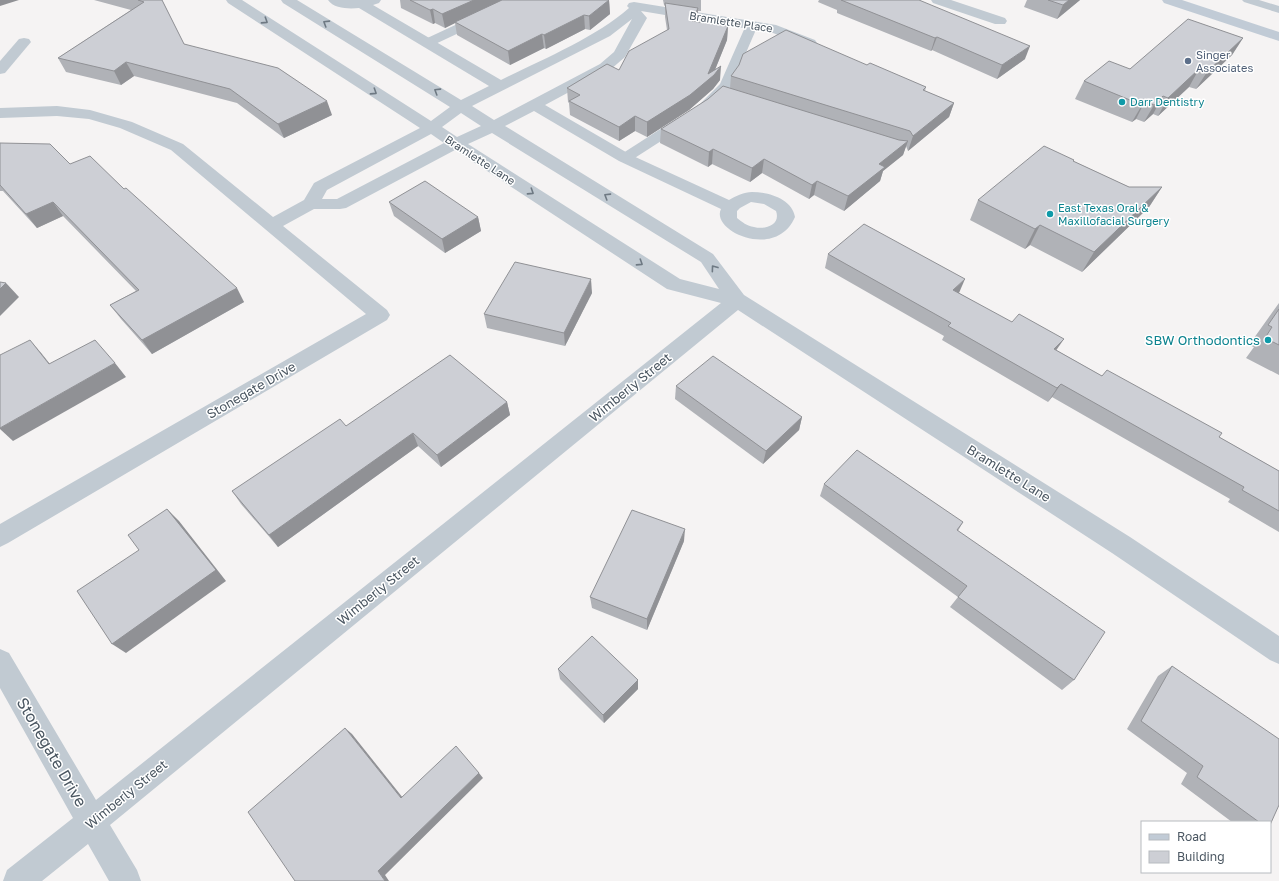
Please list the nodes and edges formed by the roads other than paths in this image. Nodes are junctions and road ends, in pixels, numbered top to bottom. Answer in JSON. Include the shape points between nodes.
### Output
{"nodes":[{"id":1,"x":233,"y":0,"type":"edge"},
{"id":2,"x":288,"y":0,"type":"edge"},
{"id":3,"x":335,"y":0,"type":"edge"},
{"id":4,"x":517,"y":0,"type":"edge"},
{"id":5,"x":938,"y":0,"type":"edge"},
{"id":6,"x":1169,"y":0,"type":"edge"},
{"id":7,"x":1248,"y":0,"type":"edge"},
{"id":8,"x":368,"y":2,"type":"edge"},
{"id":9,"x":634,"y":6,"type":"edge"},
{"id":10,"x":1279,"y":10,"type":"edge"},
{"id":11,"x":1000,"y":21,"type":"dead end"},
{"id":12,"x":752,"y":25,"type":"junction"},
{"id":13,"x":1279,"y":37,"type":"edge"},
{"id":14,"x":24,"y":42,"type":"dead end"},
{"id":15,"x":427,"y":43,"type":"junction"},
{"id":16,"x":820,"y":48,"type":"edge"},
{"id":17,"x":0,"y":70,"type":"edge"},
{"id":18,"x":500,"y":86,"type":"junction"},
{"id":19,"x":719,"y":93,"type":"junction"},
{"id":20,"x":734,"y":98,"type":"edge"},
{"id":21,"x":534,"y":105,"type":"junction"},
{"id":22,"x":461,"y":106,"type":"junction"},
{"id":23,"x":0,"y":113,"type":"edge"},
{"id":24,"x":494,"y":126,"type":"junction"},
{"id":25,"x":431,"y":128,"type":"junction"},
{"id":26,"x":455,"y":144,"type":"junction"},
{"id":27,"x":625,"y":158,"type":"junction"},
{"id":28,"x":311,"y":204,"type":"junction"},
{"id":29,"x":730,"y":207,"type":"dead end"},
{"id":30,"x":271,"y":225,"type":"junction"},
{"id":31,"x":737,"y":300,"type":"junction"},
{"id":32,"x":0,"y":536,"type":"edge"},
{"id":33,"x":1279,"y":651,"type":"edge"},
{"id":34,"x":0,"y":662,"type":"edge"},
{"id":35,"x":91,"y":822,"type":"junction"},
{"id":36,"x":18,"y":881,"type":"edge"},
{"id":37,"x":126,"y":881,"type":"edge"}],
"edges":[{"from":1,"to":25,"type":"street","name":"Bramlette Lane","one_way":true},
{"from":22,"to":2,"type":"street","name":"Bramlette Lane","one_way":true},
{"from":3,"to":8,"type":"street","via":[[345,4]]},
{"from":4,"to":15,"type":"lane"},
{"from":5,"to":11,"type":"street"},
{"from":6,"to":13,"type":"main road"},
{"from":7,"to":10,"type":"lane"},
{"from":8,"to":15,"type":"street"},
{"from":9,"to":12,"type":"street","name":"Bramlette Place"},
{"from":9,"to":18,"type":"street","via":[[624,20],[605,33]]},
{"from":9,"to":21,"type":"street","via":[[640,18],[614,60]]},
{"from":12,"to":16,"type":"street","name":"Bramlette Place","via":[[776,29]]},
{"from":12,"to":19,"type":"lane","via":[[730,78]]},
{"from":14,"to":17,"type":"street"},
{"from":15,"to":18,"type":"street"},
{"from":18,"to":22,"type":"street"},
{"from":19,"to":20,"type":"lane"},
{"from":19,"to":27,"type":"lane","via":[[695,113]]},
{"from":21,"to":24,"type":"street"},
{"from":21,"to":27,"type":"street"},
{"from":22,"to":24,"type":"street","name":"Bramlette Lane"},
{"from":22,"to":25,"type":"street"},
{"from":23,"to":30,"type":"street","name":"Stonegate Drive","via":[[79,113],[144,132],[177,147]]},
{"from":24,"to":26,"type":"street"},
{"from":31,"to":24,"type":"street","name":"Bramlette Lane","one_way":true,"via":[[707,258]]},
{"from":25,"to":26,"type":"street","name":"Bramlette Lane"},
{"from":25,"to":28,"type":"street","via":[[320,187]]},
{"from":26,"to":28,"type":"street","via":[[340,204]]},
{"from":26,"to":31,"type":"street","name":"Bramlette Lane","one_way":true,"via":[[674,284]]},
{"from":27,"to":29,"type":"street"},
{"from":28,"to":30,"type":"street"},
{"from":30,"to":32,"type":"street","name":"Stonegate Drive","via":[[380,315]]},
{"from":31,"to":33,"type":"street","name":"Bramlette Lane","via":[[1121,545]]},
{"from":31,"to":35,"type":"street","name":"Wimberly Street"},
{"from":34,"to":35,"type":"street","name":"Stonegate Drive"},
{"from":35,"to":36,"type":"street","name":"Wimberly Street"},
{"from":35,"to":37,"type":"street","name":"Stonegate Drive"}]}
